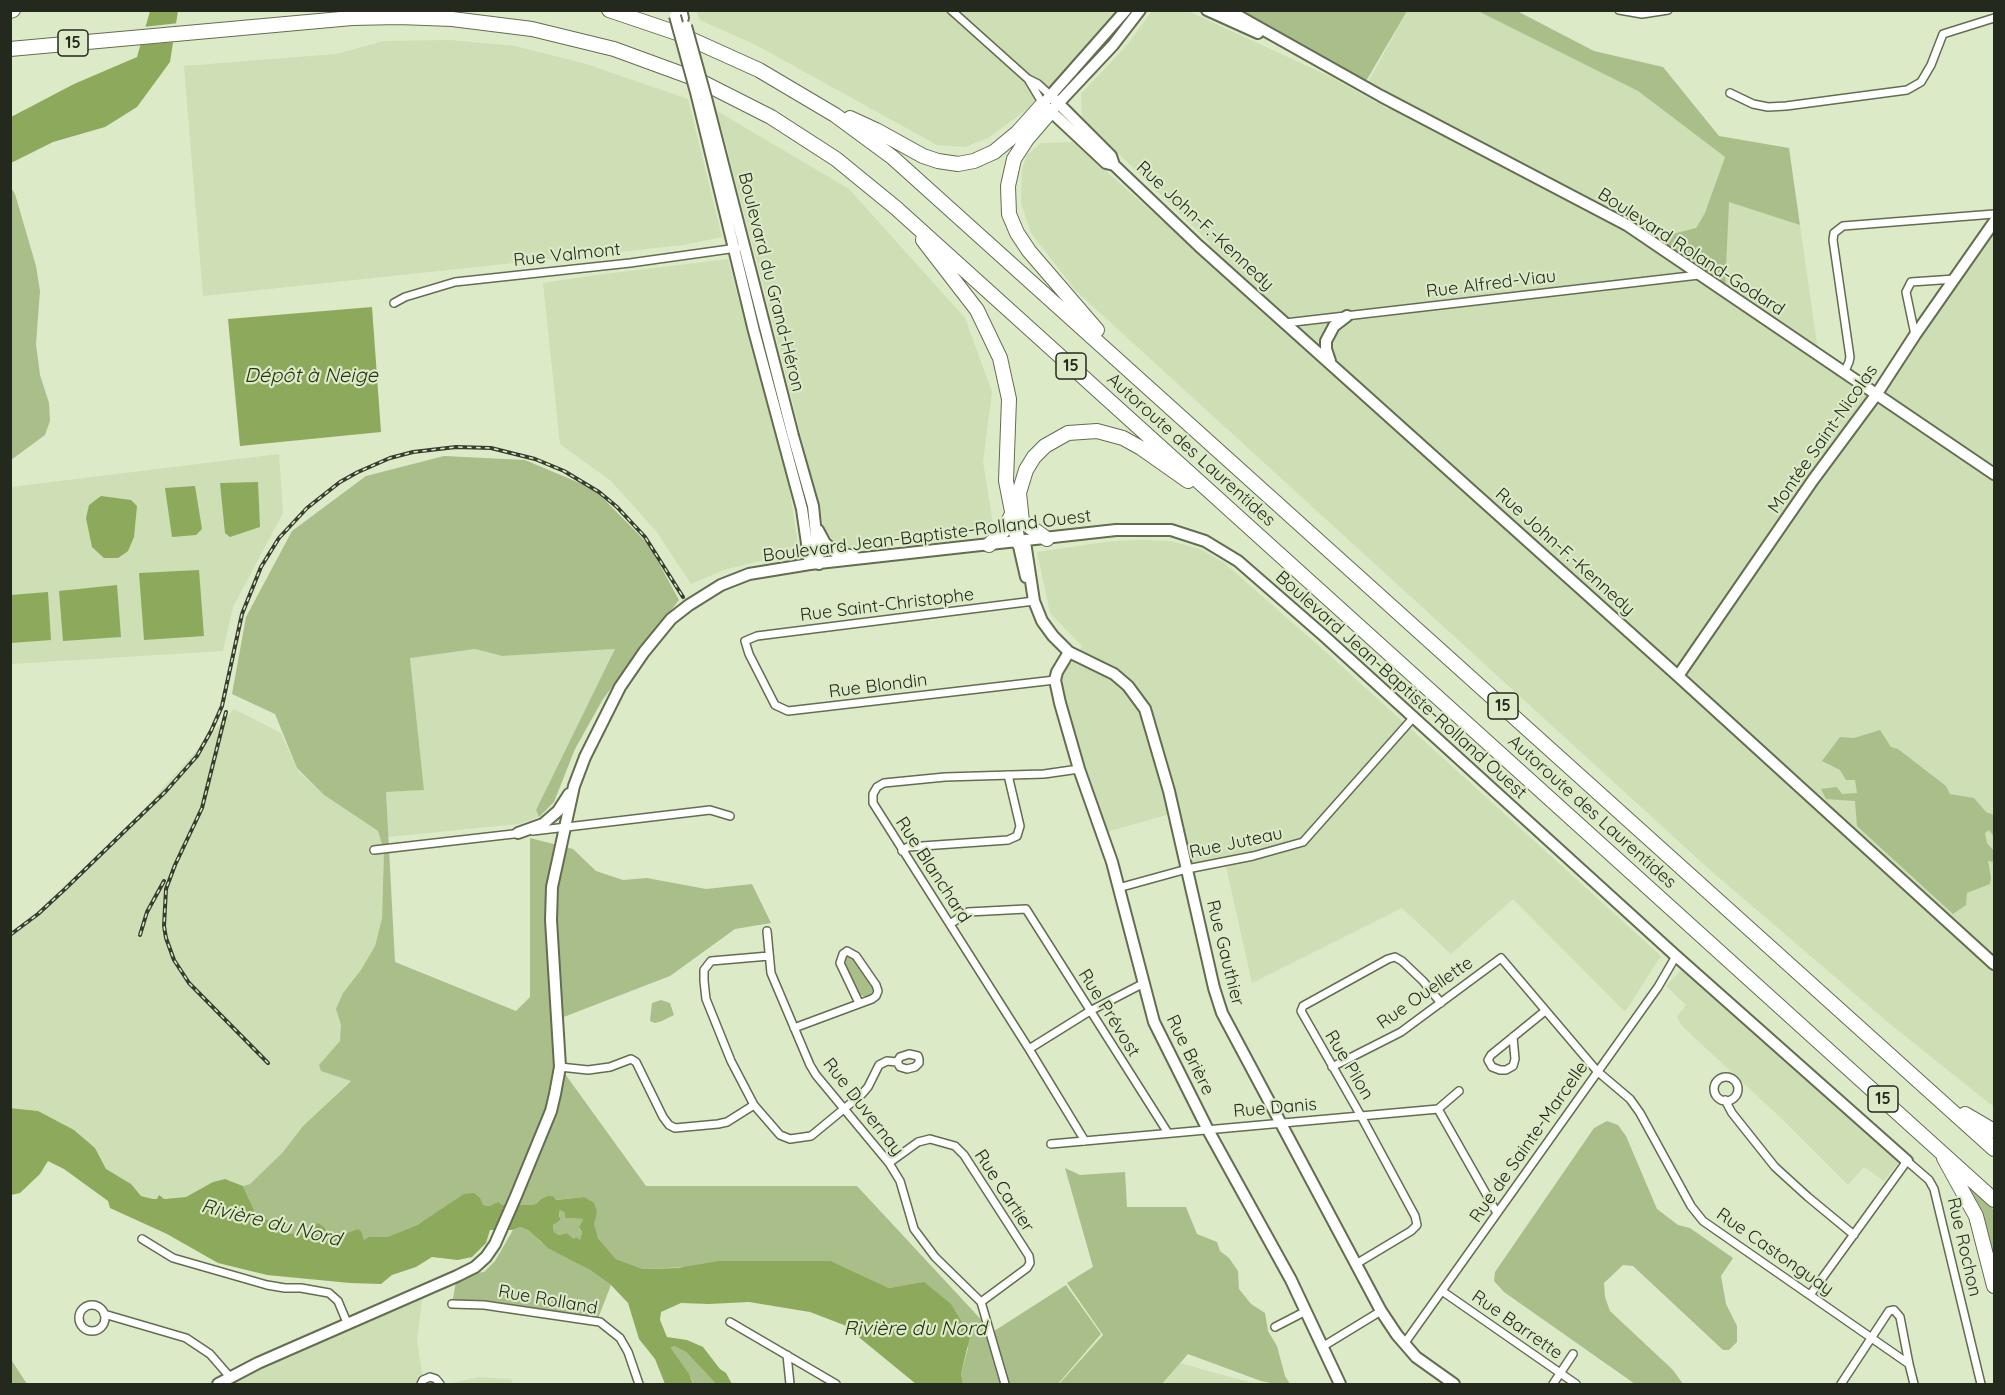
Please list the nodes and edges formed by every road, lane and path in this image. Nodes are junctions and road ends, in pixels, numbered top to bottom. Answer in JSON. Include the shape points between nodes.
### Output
{"nodes":[{"id":1,"x":609,"y":10,"type":"edge"},
{"id":2,"x":951,"y":10,"type":"edge"},
{"id":3,"x":1126,"y":10,"type":"edge"},
{"id":4,"x":1140,"y":10,"type":"edge"},
{"id":5,"x":1207,"y":10,"type":"edge"},
{"id":6,"x":1228,"y":10,"type":"edge"},
{"id":7,"x":1619,"y":10,"type":"edge"},
{"id":8,"x":1668,"y":10,"type":"edge"},
{"id":9,"x":678,"y":14,"type":"edge"},
{"id":10,"x":1995,"y":18,"type":"edge"},
{"id":11,"x":1292,"y":47,"type":"junction"},
{"id":12,"x":10,"y":49,"type":"edge"},
{"id":13,"x":1730,"y":93,"type":"dead end"},
{"id":14,"x":702,"y":97,"type":"junction"},
{"id":15,"x":1051,"y":104,"type":"junction"},
{"id":16,"x":819,"y":105,"type":"junction"},
{"id":17,"x":904,"y":214,"type":"junction"},
{"id":18,"x":1995,"y":214,"type":"edge"},
{"id":19,"x":1995,"y":222,"type":"edge"},
{"id":20,"x":746,"y":248,"type":"junction"},
{"id":21,"x":733,"y":249,"type":"junction"},
{"id":22,"x":1699,"y":275,"type":"junction"},
{"id":23,"x":1955,"y":279,"type":"junction"},
{"id":24,"x":394,"y":303,"type":"dead end"},
{"id":25,"x":1347,"y":316,"type":"junction"},
{"id":26,"x":1285,"y":322,"type":"junction"},
{"id":27,"x":1915,"y":334,"type":"junction"},
{"id":28,"x":1331,"y":364,"type":"junction"},
{"id":29,"x":1133,"y":373,"type":"junction"},
{"id":30,"x":1844,"y":373,"type":"junction"},
{"id":31,"x":1876,"y":395,"type":"junction"},
{"id":32,"x":1995,"y":474,"type":"edge"},
{"id":33,"x":1239,"y":517,"type":"junction"},
{"id":34,"x":1016,"y":518,"type":"junction"},
{"id":35,"x":816,"y":524,"type":"junction"},
{"id":36,"x":1047,"y":539,"type":"junction"},
{"id":37,"x":1021,"y":542,"type":"junction"},
{"id":38,"x":989,"y":545,"type":"junction"},
{"id":39,"x":864,"y":559,"type":"junction"},
{"id":40,"x":815,"y":564,"type":"junction"},
{"id":41,"x":1034,"y":601,"type":"junction"},
{"id":42,"x":745,"y":641,"type":"joint"},
{"id":43,"x":1069,"y":652,"type":"junction"},
{"id":44,"x":1678,"y":676,"type":"junction"},
{"id":45,"x":1055,"y":681,"type":"junction"},
{"id":46,"x":1413,"y":718,"type":"junction"},
{"id":47,"x":1079,"y":769,"type":"junction"},
{"id":48,"x":1008,"y":775,"type":"junction"},
{"id":49,"x":574,"y":786,"type":"junction"},
{"id":50,"x":729,"y":816,"type":"dead end"},
{"id":51,"x":565,"y":828,"type":"junction"},
{"id":52,"x":518,"y":833,"type":"junction"},
{"id":53,"x":374,"y":850,"type":"dead end"},
{"id":54,"x":902,"y":850,"type":"junction"},
{"id":55,"x":1187,"y":868,"type":"junction"},
{"id":56,"x":1118,"y":888,"type":"junction"},
{"id":57,"x":950,"y":924,"type":"junction"},
{"id":58,"x":767,"y":931,"type":"dead end"},
{"id":59,"x":769,"y":956,"type":"junction"},
{"id":60,"x":1676,"y":957,"type":"junction"},
{"id":61,"x":1502,"y":958,"type":"joint"},
{"id":62,"x":1995,"y":964,"type":"edge"},
{"id":63,"x":1144,"y":983,"type":"junction"},
{"id":64,"x":859,"y":1003,"type":"junction"},
{"id":65,"x":1441,"y":1003,"type":"junction"},
{"id":66,"x":1090,"y":1011,"type":"junction"},
{"id":67,"x":1545,"y":1011,"type":"junction"},
{"id":68,"x":794,"y":1028,"type":"junction"},
{"id":69,"x":1513,"y":1037,"type":"junction"},
{"id":70,"x":1029,"y":1049,"type":"junction"},
{"id":71,"x":897,"y":1062,"type":"dead end"},
{"id":72,"x":560,"y":1067,"type":"junction"},
{"id":73,"x":1332,"y":1067,"type":"junction"},
{"id":74,"x":1597,"y":1071,"type":"junction"},
{"id":75,"x":1459,"y":1091,"type":"dead end"},
{"id":76,"x":1937,"y":1097,"type":"junction"},
{"id":77,"x":1725,"y":1100,"type":"dead end"},
{"id":78,"x":754,"y":1104,"type":"junction"},
{"id":79,"x":844,"y":1109,"type":"junction"},
{"id":80,"x":1438,"y":1109,"type":"junction"},
{"id":81,"x":1361,"y":1116,"type":"junction"},
{"id":82,"x":1280,"y":1123,"type":"junction"},
{"id":83,"x":1208,"y":1130,"type":"junction"},
{"id":84,"x":1995,"y":1131,"type":"edge"},
{"id":85,"x":1168,"y":1133,"type":"junction"},
{"id":86,"x":1085,"y":1140,"type":"junction"},
{"id":87,"x":1051,"y":1144,"type":"dead end"},
{"id":88,"x":1938,"y":1149,"type":"junction"},
{"id":89,"x":1995,"y":1149,"type":"edge"},
{"id":90,"x":1907,"y":1161,"type":"junction"},
{"id":91,"x":889,"y":1163,"type":"junction"},
{"id":92,"x":1995,"y":1200,"type":"edge"},
{"id":93,"x":1497,"y":1213,"type":"junction"},
{"id":94,"x":1854,"y":1235,"type":"junction"},
{"id":95,"x":142,"y":1239,"type":"dead end"},
{"id":96,"x":1356,"y":1264,"type":"junction"},
{"id":97,"x":1995,"y":1286,"type":"edge"},
{"id":98,"x":1442,"y":1291,"type":"junction"},
{"id":99,"x":1810,"y":1295,"type":"junction"},
{"id":100,"x":981,"y":1302,"type":"junction"},
{"id":101,"x":452,"y":1304,"type":"dead end"},
{"id":102,"x":1306,"y":1311,"type":"junction"},
{"id":103,"x":1382,"y":1311,"type":"junction"},
{"id":104,"x":104,"y":1314,"type":"dead end"},
{"id":105,"x":730,"y":1322,"type":"dead end"},
{"id":106,"x":348,"y":1325,"type":"junction"},
{"id":107,"x":1275,"y":1327,"type":"dead end"},
{"id":108,"x":1871,"y":1338,"type":"junction"},
{"id":109,"x":1404,"y":1344,"type":"junction"},
{"id":110,"x":1322,"y":1347,"type":"junction"},
{"id":111,"x":1573,"y":1354,"type":"dead end"},
{"id":112,"x":787,"y":1355,"type":"junction"},
{"id":113,"x":1909,"y":1364,"type":"junction"},
{"id":114,"x":1560,"y":1374,"type":"junction"},
{"id":115,"x":230,"y":1377,"type":"junction"},
{"id":116,"x":218,"y":1384,"type":"edge"},
{"id":117,"x":421,"y":1384,"type":"edge"},
{"id":118,"x":440,"y":1384,"type":"edge"},
{"id":119,"x":639,"y":1384,"type":"edge"},
{"id":120,"x":790,"y":1384,"type":"edge"},
{"id":121,"x":836,"y":1384,"type":"edge"},
{"id":122,"x":1005,"y":1384,"type":"edge"},
{"id":123,"x":1340,"y":1384,"type":"edge"},
{"id":124,"x":1454,"y":1384,"type":"edge"},
{"id":125,"x":1553,"y":1384,"type":"edge"},
{"id":126,"x":1576,"y":1384,"type":"edge"},
{"id":127,"x":1841,"y":1384,"type":"edge"},
{"id":128,"x":1914,"y":1384,"type":"edge"},
{"id":129,"x":1981,"y":1384,"type":"edge"}],
"edges":[{"from":1,"to":16,"type":"highway","name":"Autoroute des Laurentides","number":"15","via":[[720,51]]},
{"from":2,"to":15,"type":"street","name":"Rue John-F.-Kennedy"},
{"from":3,"to":15,"type":"street"},
{"from":4,"to":15,"type":"street","via":[[1113,45]]},
{"from":5,"to":11,"type":"street","name":"Boulevard Roland-Godard"},
{"from":6,"to":11,"type":"street","name":"Boulevard Roland-Godard"},
{"from":7,"to":8,"type":"street","via":[[1642,14]]},
{"from":9,"to":14,"type":"street","name":"Boulevard du Grand-Héron","bridge":true},
{"from":10,"to":13,"type":"street","via":[[1943,34],[1921,82],[1907,90],[1768,107]]},
{"from":11,"to":22,"type":"street","name":"Boulevard Roland-Godard","via":[[1599,208]]},
{"from":12,"to":17,"type":"highway","name":"Autoroute des Laurentides","number":"15","via":[[338,19],[409,17],[496,23],[588,41],[681,72],[797,132]]},
{"from":14,"to":20,"type":"street","name":"Boulevard du Grand-Héron"},
{"from":14,"to":21,"type":"street","name":"Boulevard du Grand-Héron"},
{"from":15,"to":16,"type":"highway","via":[[994,153],[958,164],[923,156],[876,129]]},
{"from":15,"to":26,"type":"street","name":"Rue John-F.-Kennedy","via":[[1106,164],[1114,165]]},
{"from":15,"to":29,"type":"highway","via":[[1014,159],[1008,186],[1009,214],[1034,258]]},
{"from":16,"to":29,"type":"highway","name":"Autoroute des Laurentides","number":"15","via":[[916,177]]},
{"from":17,"to":33,"type":"highway","name":"Autoroute des Laurentides","number":"15"},
{"from":17,"to":34,"type":"highway","via":[[971,301],[1000,358],[1009,399],[1005,468]]},
{"from":18,"to":30,"type":"street","via":[[1843,226],[1834,233],[1850,357]]},
{"from":19,"to":23,"type":"street","name":"Montée Saint-Nicolas"},
{"from":20,"to":21,"type":"street","name":"Rue Valmont"},
{"from":20,"to":35,"type":"street","name":"Boulevard du Grand-Héron"},
{"from":21,"to":24,"type":"street","name":"Rue Valmont","via":[[455,282]]},
{"from":21,"to":40,"type":"street","name":"Boulevard du Grand-Héron"},
{"from":22,"to":25,"type":"street","name":"Rue Alfred-Viau"},
{"from":22,"to":30,"type":"street","name":"Boulevard Roland-Godard"},
{"from":23,"to":27,"type":"street","name":"Montée Saint-Nicolas"},
{"from":23,"to":27,"type":"street","via":[[1911,282],[1906,292]]},
{"from":25,"to":26,"type":"street","name":"Rue Alfred-Viau"},
{"from":25,"to":28,"type":"street","via":[[1334,326],[1326,340]]},
{"from":26,"to":28,"type":"street","name":"Rue John-F.-Kennedy"},
{"from":27,"to":31,"type":"street","name":"Montée Saint-Nicolas"},
{"from":28,"to":44,"type":"street","name":"Rue John-F.-Kennedy"},
{"from":29,"to":76,"type":"highway","name":"Autoroute des Laurentides","number":"15"},
{"from":30,"to":31,"type":"street","name":"Boulevard Roland-Godard"},
{"from":31,"to":32,"type":"street","name":"Boulevard Roland-Godard"},
{"from":31,"to":44,"type":"street","name":"Montée Saint-Nicolas"},
{"from":33,"to":34,"type":"highway","via":[[1135,444],[1090,430],[1059,437],[1034,457],[1020,488]]},
{"from":33,"to":88,"type":"highway","name":"Autoroute des Laurentides","number":"15"},
{"from":34,"to":36,"type":"highway"},
{"from":34,"to":37,"type":"highway"},
{"from":34,"to":38,"type":"highway"},
{"from":35,"to":39,"type":"street","via":[[825,543],[835,552]]},
{"from":35,"to":40,"type":"street","name":"Boulevard du Grand-Héron"},
{"from":36,"to":37,"type":"street","name":"Boulevard Jean-Baptiste-Rolland Ouest"},
{"from":36,"to":46,"type":"street","name":"Boulevard Jean-Baptiste-Rolland Ouest","via":[[1156,529],[1205,541],[1239,561]]},
{"from":37,"to":38,"type":"street","name":"Boulevard Jean-Baptiste-Rolland Ouest"},
{"from":37,"to":41,"type":"street","name":"Rue Gauthier","via":[[1031,571]]},
{"from":38,"to":39,"type":"street","name":"Boulevard Jean-Baptiste-Rolland Ouest"},
{"from":39,"to":40,"type":"street","name":"Boulevard Jean-Baptiste-Rolland Ouest"},
{"from":40,"to":49,"type":"street","name":"Boulevard Jean-Baptiste-Rolland Ouest","via":[[749,574],[700,597],[671,620],[620,687]]},
{"from":41,"to":42,"type":"street","name":"Rue Saint-Christophe","via":[[757,636]]},
{"from":41,"to":43,"type":"street","name":"Rue Gauthier","via":[[1042,621]]},
{"from":42,"to":45,"type":"street","name":"Rue Blondin","via":[[775,705],[788,711]]},
{"from":43,"to":45,"type":"street"},
{"from":43,"to":55,"type":"street","name":"Rue Gauthier","via":[[1114,674],[1146,710]]},
{"from":44,"to":62,"type":"street","name":"Rue John-F.-Kennedy"},
{"from":45,"to":47,"type":"street","name":"Rue Brière"},
{"from":46,"to":55,"type":"street","name":"Rue Juteau","via":[[1303,842]]},
{"from":46,"to":60,"type":"street","name":"Boulevard Jean-Baptiste-Rolland Ouest"},
{"from":47,"to":48,"type":"street","name":"Rue Blanchard"},
{"from":47,"to":56,"type":"street","name":"Rue Brière"},
{"from":48,"to":54,"type":"street","via":[[1020,826],[1017,837]]},
{"from":48,"to":54,"type":"street","name":"Rue Blanchard","via":[[915,780],[877,787],[873,803]]},
{"from":49,"to":51,"type":"street","name":"Boulevard Jean-Baptiste-Rolland Ouest"},
{"from":49,"to":52,"type":"street","via":[[555,814],[543,824]]},
{"from":50,"to":51,"type":"street","via":[[710,810]]},
{"from":51,"to":52,"type":"street"},
{"from":51,"to":72,"type":"street","name":"Boulevard Jean-Baptiste-Rolland Ouest","via":[[552,887],[551,920]]},
{"from":52,"to":53,"type":"street"},
{"from":54,"to":57,"type":"street","name":"Rue Blanchard"},
{"from":55,"to":56,"type":"street","name":"Rue Juteau"},
{"from":55,"to":82,"type":"street","name":"Rue Gauthier","via":[[1222,1013]]},
{"from":56,"to":63,"type":"street","name":"Rue Brière"},
{"from":57,"to":66,"type":"street","name":"Rue Prévost","via":[[968,912],[1026,909]]},
{"from":57,"to":70,"type":"street","name":"Rue Blanchard"},
{"from":58,"to":59,"type":"street","name":"Rue Duvernay"},
{"from":59,"to":68,"type":"street","name":"Rue Duvernay","via":[[771,973]]},
{"from":59,"to":78,"type":"street","via":[[711,961],[704,970],[706,999],[731,1061]]},
{"from":60,"to":74,"type":"street","name":"Rue de Sainte-Marcelle"},
{"from":60,"to":90,"type":"street","name":"Boulevard Jean-Baptiste-Rolland Ouest"},
{"from":61,"to":65,"type":"street","name":"Rue Ouellette"},
{"from":61,"to":67,"type":"street","name":"Rue Castonguay"},
{"from":63,"to":66,"type":"street"},
{"from":63,"to":83,"type":"street","name":"Rue Brière","via":[[1154,1022]]},
{"from":64,"to":64,"type":"street","via":[[872,999],[878,991],[856,956],[847,951],[840,963]]},
{"from":64,"to":68,"type":"street"},
{"from":65,"to":73,"type":"street","name":"Rue Ouellette","via":[[1401,1032]]},
{"from":65,"to":73,"type":"street","name":"Rue Pilon","via":[[1395,957],[1303,1006],[1303,1016]]},
{"from":66,"to":70,"type":"street"},
{"from":66,"to":85,"type":"street","name":"Rue Prévost"},
{"from":67,"to":69,"type":"street"},
{"from":67,"to":74,"type":"street","name":"Rue Castonguay"},
{"from":68,"to":79,"type":"street","name":"Rue Duvernay","via":[[816,1075]]},
{"from":69,"to":69,"type":"street","via":[[1491,1055],[1488,1060],[1492,1067],[1506,1070],[1513,1066]]},
{"from":70,"to":86,"type":"street","name":"Rue Blanchard"},
{"from":71,"to":79,"type":"street","via":[[879,1065],[868,1087]]},
{"from":72,"to":78,"type":"street","via":[[588,1070],[631,1059],[663,1117],[675,1128],[718,1124]]},
{"from":72,"to":106,"type":"street","name":"Boulevard Jean-Baptiste-Rolland Ouest","via":[[551,1110],[500,1233],[486,1257],[475,1267]]},
{"from":73,"to":81,"type":"street","name":"Rue Pilon"},
{"from":74,"to":93,"type":"street","name":"Rue de Sainte-Marcelle"},
{"from":74,"to":99,"type":"street","name":"Rue Castonguay","via":[[1630,1099],[1640,1113],[1690,1206],[1703,1221]]},
{"from":75,"to":80,"type":"street"},
{"from":76,"to":84,"type":"highway"},
{"from":76,"to":89,"type":"highway","name":"Autoroute des Laurentides","number":"15"},
{"from":77,"to":94,"type":"street","via":[[1775,1167]]},
{"from":78,"to":79,"type":"street","via":[[780,1135],[790,1139],[811,1136]]},
{"from":79,"to":91,"type":"street","name":"Rue Duvernay"},
{"from":80,"to":81,"type":"street","name":"Rue Danis"},
{"from":80,"to":93,"type":"street"},
{"from":81,"to":82,"type":"street","name":"Rue Danis"},
{"from":81,"to":96,"type":"street","name":"Rue Pilon","via":[[1417,1225]]},
{"from":82,"to":83,"type":"street","name":"Rue Danis"},
{"from":82,"to":96,"type":"street","name":"Rue Gauthier"},
{"from":83,"to":85,"type":"street","name":"Rue Danis"},
{"from":83,"to":102,"type":"street","name":"Rue Brière"},
{"from":85,"to":86,"type":"street","name":"Rue Danis"},
{"from":86,"to":87,"type":"street","name":"Rue Danis"},
{"from":88,"to":92,"type":"highway","name":"Autoroute des Laurentides","number":"15"},
{"from":88,"to":97,"type":"highway","via":[[1976,1216]]},
{"from":90,"to":94,"type":"street"},
{"from":90,"to":129,"type":"street","name":"Rue Rochon","via":[[1934,1189]]},
{"from":91,"to":100,"type":"street","name":"Rue Duvernay","via":[[900,1181],[914,1229],[935,1257]]},
{"from":91,"to":100,"type":"street","name":"Rue Cartier","via":[[918,1142],[930,1139],[955,1146],[964,1155],[1030,1263]]},
{"from":93,"to":98,"type":"street","name":"Rue de Sainte-Marcelle"},
{"from":94,"to":99,"type":"street"},
{"from":95,"to":106,"type":"street","via":[[173,1258],[267,1285],[329,1293],[338,1301]]},
{"from":96,"to":103,"type":"street","name":"Rue Gauthier"},
{"from":98,"to":109,"type":"street","name":"Rue de Sainte-Marcelle"},
{"from":98,"to":114,"type":"street","name":"Rue Barrette"},
{"from":99,"to":108,"type":"street","name":"Rue Castonguay"},
{"from":100,"to":122,"type":"street","name":"Rue Duvernay"},
{"from":101,"to":119,"type":"street","name":"Rue Rolland","via":[[600,1322],[620,1338]]},
{"from":102,"to":107,"type":"street"},
{"from":102,"to":110,"type":"street","name":"Rue Brière"},
{"from":103,"to":109,"type":"street","name":"Rue Gauthier"},
{"from":103,"to":110,"type":"street"},
{"from":104,"to":115,"type":"street","via":[[186,1338],[210,1354]]},
{"from":105,"to":112,"type":"street"},
{"from":106,"to":115,"type":"street","name":"Boulevard Jean-Baptiste-Rolland Ouest"},
{"from":108,"to":113,"type":"street","name":"Rue Castonguay"},
{"from":108,"to":113,"type":"street","via":[[1889,1311],[1894,1310],[1900,1317]]},
{"from":108,"to":127,"type":"street"},
{"from":109,"to":124,"type":"street","name":"Rue Gauthier"},
{"from":110,"to":123,"type":"street","name":"Rue Brière"},
{"from":111,"to":114,"type":"street"},
{"from":112,"to":120,"type":"street"},
{"from":112,"to":121,"type":"street"},
{"from":113,"to":128,"type":"street"},
{"from":114,"to":125,"type":"street"},
{"from":114,"to":126,"type":"street","name":"Rue Barrette"},
{"from":115,"to":116,"type":"street","name":"Boulevard Jean-Baptiste-Rolland Ouest"},
{"from":117,"to":118,"type":"street","via":[[430,1377]]}]}
